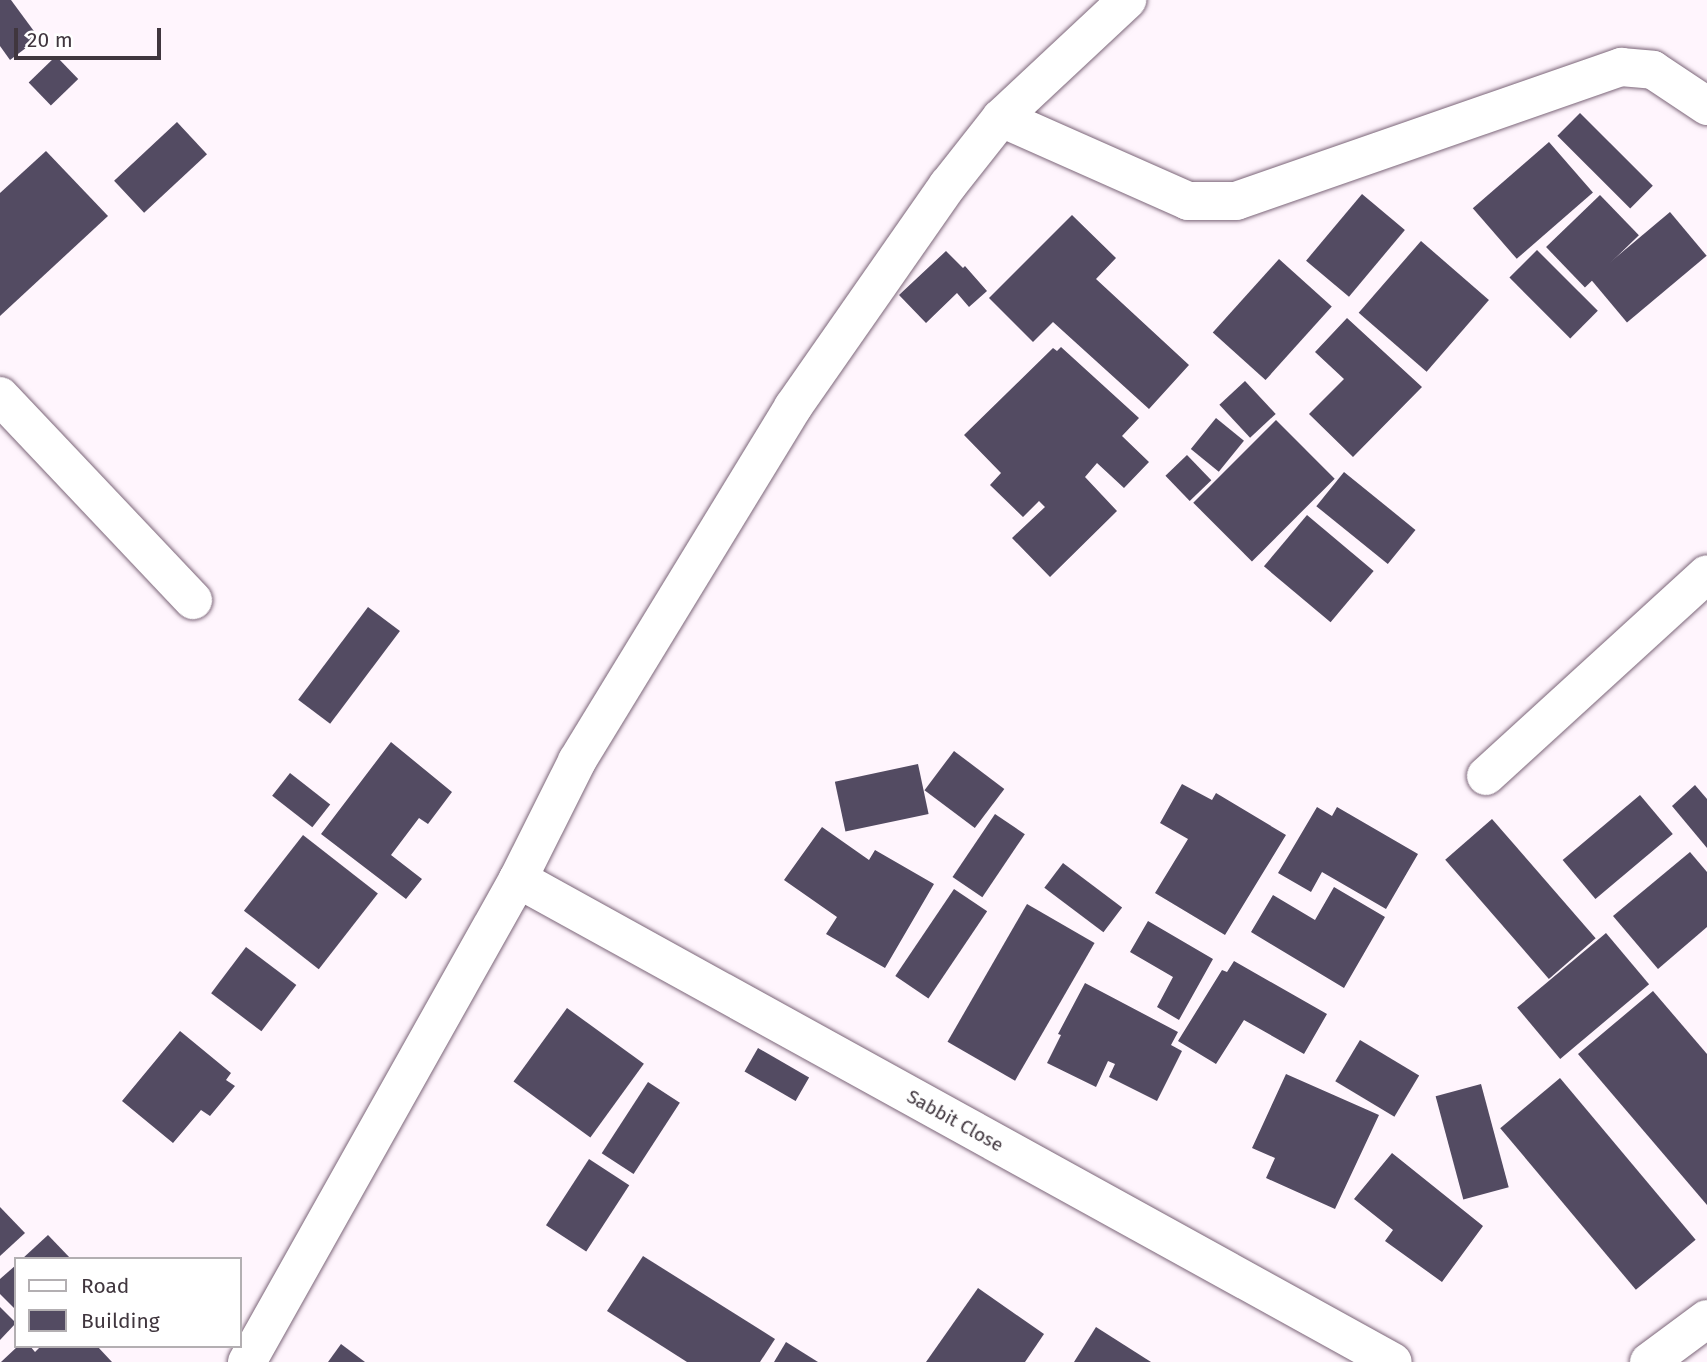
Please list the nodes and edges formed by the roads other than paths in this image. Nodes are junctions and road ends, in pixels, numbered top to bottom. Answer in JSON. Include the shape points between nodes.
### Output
{"nodes":[{"id":1,"x":1128,"y":0,"type":"edge"},
{"id":2,"x":1707,"y":106,"type":"edge"},
{"id":3,"x":1001,"y":118,"type":"junction"},
{"id":4,"x":0,"y":396,"type":"edge"},
{"id":5,"x":1707,"y":574,"type":"edge"},
{"id":6,"x":193,"y":600,"type":"dead end"},
{"id":7,"x":1486,"y":776,"type":"dead end"},
{"id":8,"x":518,"y":879,"type":"junction"},
{"id":9,"x":1707,"y":1319,"type":"edge"},
{"id":10,"x":247,"y":1362,"type":"edge"},
{"id":11,"x":1393,"y":1362,"type":"edge"},
{"id":12,"x":1649,"y":1362,"type":"edge"}],
"edges":[{"from":1,"to":3,"type":"street"},
{"from":2,"to":3,"type":"street","via":[[1653,70],[1621,67],[1236,201],[1188,201]]},
{"from":3,"to":8,"type":"street","via":[[793,407],[577,761]]},
{"from":4,"to":6,"type":"street"},
{"from":5,"to":7,"type":"street"},
{"from":8,"to":10,"type":"street"},
{"from":8,"to":11,"type":"street","name":"Sabbit Close"},
{"from":9,"to":12,"type":"street"}]}
